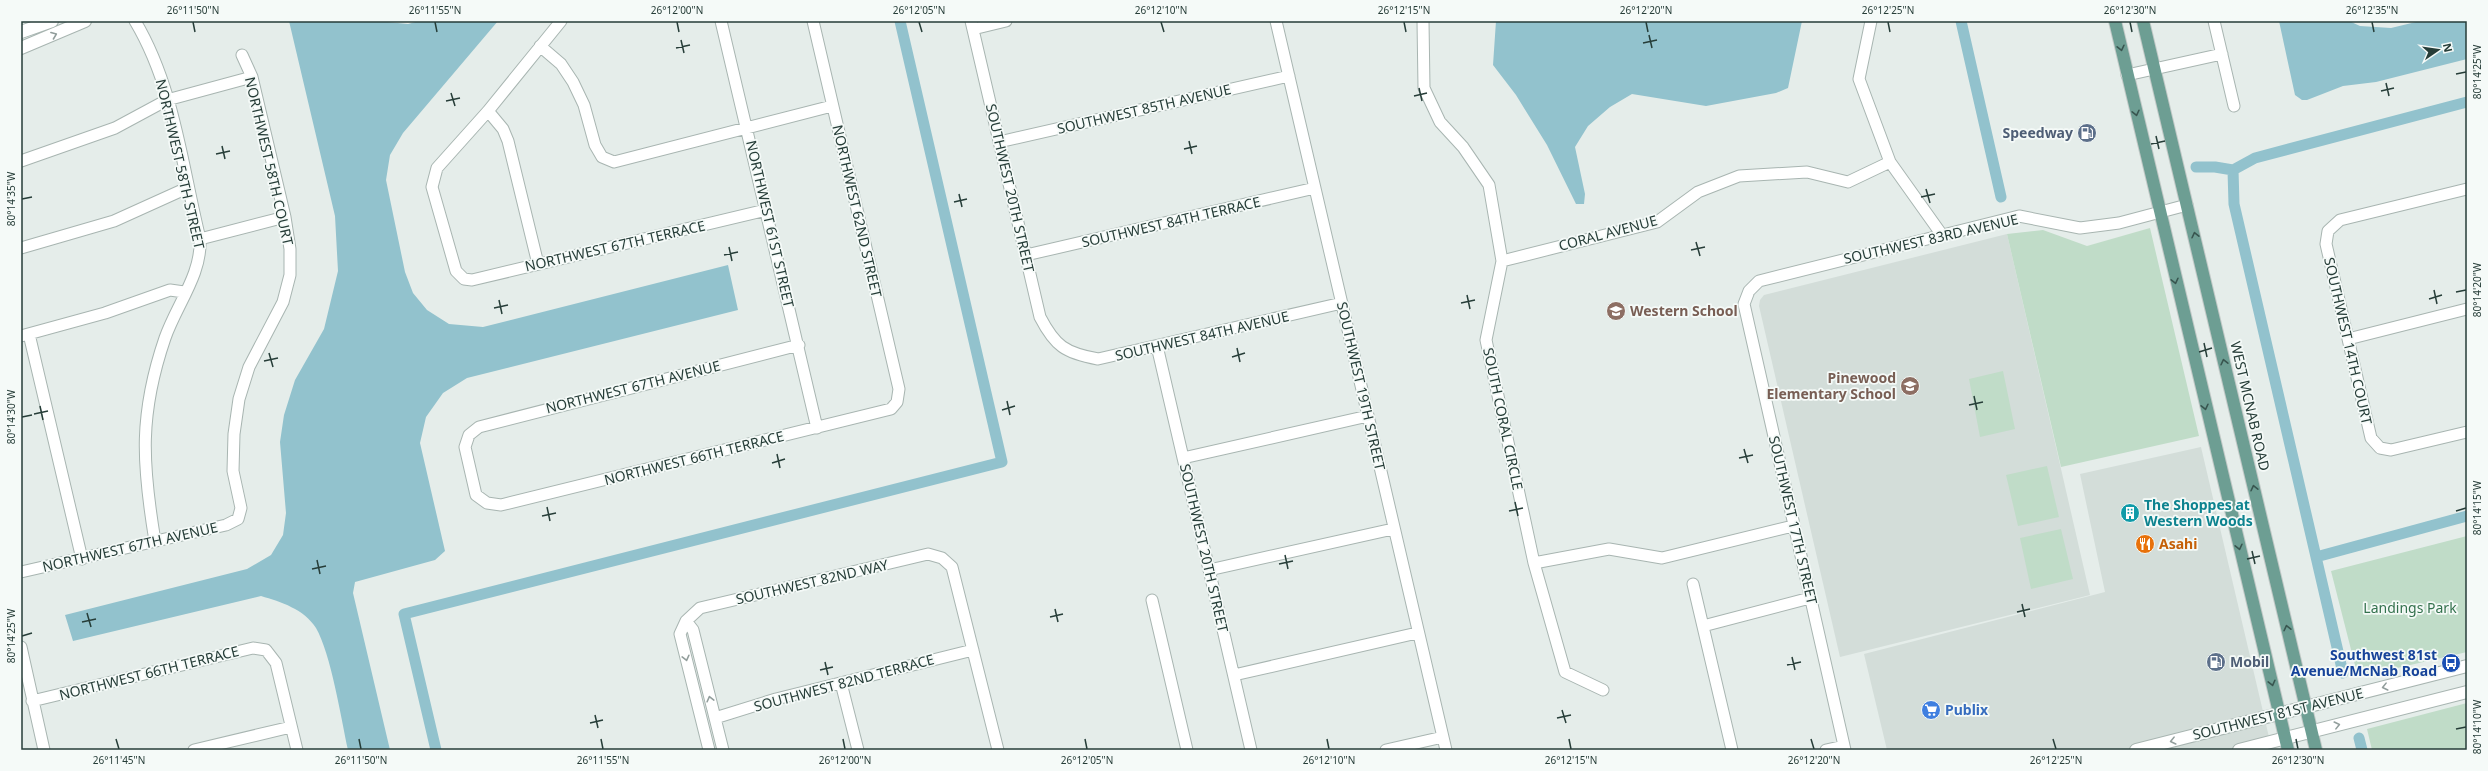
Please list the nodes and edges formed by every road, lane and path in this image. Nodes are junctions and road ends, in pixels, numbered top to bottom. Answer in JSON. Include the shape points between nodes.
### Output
{"nodes":[{"id":1,"x":52,"y":21,"type":"edge"},
{"id":2,"x":85,"y":21,"type":"edge"},
{"id":3,"x":135,"y":21,"type":"edge"},
{"id":4,"x":561,"y":21,"type":"edge"},
{"id":5,"x":721,"y":21,"type":"edge"},
{"id":6,"x":813,"y":21,"type":"edge"},
{"id":7,"x":1006,"y":21,"type":"edge"},
{"id":8,"x":1276,"y":21,"type":"edge"},
{"id":9,"x":1423,"y":21,"type":"edge"},
{"id":10,"x":1871,"y":21,"type":"edge"},
{"id":11,"x":2115,"y":21,"type":"edge"},
{"id":12,"x":2143,"y":21,"type":"edge"},
{"id":13,"x":2214,"y":21,"type":"edge"},
{"id":14,"x":972,"y":25,"type":"edge"},
{"id":15,"x":21,"y":32,"type":"edge"},
{"id":16,"x":540,"y":46,"type":"junction"},
{"id":17,"x":21,"y":48,"type":"edge"},
{"id":18,"x":2222,"y":54,"type":"junction"},
{"id":19,"x":242,"y":55,"type":"dead end"},
{"id":20,"x":2155,"y":69,"type":"junction"},
{"id":21,"x":2127,"y":75,"type":"junction"},
{"id":22,"x":1289,"y":76,"type":"junction"},
{"id":23,"x":252,"y":78,"type":"junction"},
{"id":24,"x":168,"y":100,"type":"junction"},
{"id":25,"x":832,"y":106,"type":"junction"},
{"id":26,"x":2234,"y":106,"type":"dead end"},
{"id":27,"x":488,"y":111,"type":"junction"},
{"id":28,"x":746,"y":127,"type":"junction"},
{"id":29,"x":999,"y":142,"type":"junction"},
{"id":30,"x":21,"y":160,"type":"edge"},
{"id":31,"x":1890,"y":162,"type":"junction"},
{"id":32,"x":187,"y":188,"type":"junction"},
{"id":33,"x":1315,"y":188,"type":"junction"},
{"id":34,"x":2467,"y":189,"type":"edge"},
{"id":35,"x":2187,"y":204,"type":"junction"},
{"id":36,"x":766,"y":210,"type":"junction"},
{"id":37,"x":2159,"y":212,"type":"junction"},
{"id":38,"x":285,"y":218,"type":"junction"},
{"id":39,"x":1942,"y":235,"type":"junction"},
{"id":40,"x":200,"y":239,"type":"junction"},
{"id":41,"x":21,"y":248,"type":"edge"},
{"id":42,"x":1026,"y":255,"type":"junction"},
{"id":43,"x":1502,"y":261,"type":"junction"},
{"id":44,"x":538,"y":264,"type":"junction"},
{"id":45,"x":1749,"y":291,"type":"joint"},
{"id":46,"x":184,"y":292,"type":"junction"},
{"id":47,"x":1342,"y":303,"type":"junction"},
{"id":48,"x":2467,"y":309,"type":"edge"},
{"id":49,"x":25,"y":335,"type":"edge"},
{"id":50,"x":2348,"y":339,"type":"junction"},
{"id":51,"x":799,"y":345,"type":"junction"},
{"id":52,"x":1157,"y":346,"type":"junction"},
{"id":53,"x":1062,"y":349,"type":"joint"},
{"id":54,"x":897,"y":402,"type":"joint"},
{"id":55,"x":1368,"y":416,"type":"junction"},
{"id":56,"x":817,"y":428,"type":"junction"},
{"id":57,"x":2467,"y":432,"type":"edge"},
{"id":58,"x":1183,"y":458,"type":"junction"},
{"id":59,"x":487,"y":503,"type":"joint"},
{"id":60,"x":238,"y":519,"type":"joint"},
{"id":61,"x":1794,"y":526,"type":"junction"},
{"id":62,"x":1393,"y":529,"type":"junction"},
{"id":63,"x":155,"y":541,"type":"junction"},
{"id":64,"x":82,"y":559,"type":"junction"},
{"id":65,"x":1534,"y":563,"type":"junction"},
{"id":66,"x":1209,"y":570,"type":"junction"},
{"id":67,"x":21,"y":572,"type":"edge"},
{"id":68,"x":1693,"y":584,"type":"dead end"},
{"id":69,"x":1810,"y":598,"type":"junction"},
{"id":70,"x":1152,"y":600,"type":"dead end"},
{"id":71,"x":686,"y":621,"type":"junction"},
{"id":72,"x":1703,"y":626,"type":"junction"},
{"id":73,"x":1418,"y":633,"type":"junction"},
{"id":74,"x":21,"y":647,"type":"edge"},
{"id":75,"x":973,"y":650,"type":"junction"},
{"id":76,"x":2467,"y":666,"type":"edge"},
{"id":77,"x":1234,"y":675,"type":"junction"},
{"id":78,"x":841,"y":683,"type":"junction"},
{"id":79,"x":1603,"y":690,"type":"dead end"},
{"id":80,"x":2467,"y":692,"type":"edge"},
{"id":81,"x":32,"y":701,"type":"junction"},
{"id":82,"x":2306,"y":707,"type":"junction"},
{"id":83,"x":2279,"y":714,"type":"junction"},
{"id":84,"x":716,"y":718,"type":"junction"},
{"id":85,"x":291,"y":726,"type":"junction"},
{"id":86,"x":2311,"y":732,"type":"junction"},
{"id":87,"x":1443,"y":737,"type":"junction"},
{"id":88,"x":2286,"y":744,"type":"edge"},
{"id":89,"x":1845,"y":748,"type":"edge"},
{"id":90,"x":44,"y":750,"type":"edge"},
{"id":91,"x":194,"y":750,"type":"edge"},
{"id":92,"x":297,"y":750,"type":"edge"},
{"id":93,"x":709,"y":750,"type":"edge"},
{"id":94,"x":723,"y":750,"type":"edge"},
{"id":95,"x":858,"y":750,"type":"edge"},
{"id":96,"x":998,"y":750,"type":"edge"},
{"id":97,"x":1187,"y":750,"type":"edge"},
{"id":98,"x":1251,"y":750,"type":"edge"},
{"id":99,"x":1386,"y":750,"type":"edge"},
{"id":100,"x":1446,"y":750,"type":"edge"},
{"id":101,"x":1732,"y":750,"type":"edge"},
{"id":102,"x":1826,"y":750,"type":"edge"},
{"id":103,"x":2136,"y":750,"type":"edge"},
{"id":104,"x":2239,"y":750,"type":"edge"},
{"id":105,"x":2316,"y":750,"type":"edge"}],
"edges":[{"from":1,"to":15,"type":"street"},
{"from":17,"to":2,"type":"street","one_way":true},
{"from":3,"to":24,"type":"street","name":"NORTHWEST 58TH STREET","via":[[146,40]]},
{"from":4,"to":16,"type":"street"},
{"from":5,"to":28,"type":"street","name":"NORTHWEST 61ST STREET"},
{"from":6,"to":25,"type":"street","name":"NORTHWEST 62ND STREET"},
{"from":7,"to":14,"type":"street"},
{"from":8,"to":22,"type":"street","name":"SOUTHWEST 19TH STREET"},
{"from":9,"to":43,"type":"street","name":"SOUTH CORAL CIRCLE","via":[[1424,88],[1440,122],[1463,147],[1489,185]]},
{"from":10,"to":31,"type":"street","via":[[1859,79]]},
{"from":11,"to":21,"type":"main road","one_way":true},
{"from":12,"to":20,"type":"main road","name":"WEST MCNAB ROAD"},
{"from":13,"to":18,"type":"street"},
{"from":14,"to":29,"type":"street","name":"SOUTHWEST 20TH STREET"},
{"from":16,"to":27,"type":"street"},
{"from":16,"to":28,"type":"street","via":[[561,64],[573,82],[584,104],[595,145],[602,157],[614,162]]},
{"from":18,"to":20,"type":"street"},
{"from":18,"to":26,"type":"street"},
{"from":19,"to":23,"type":"street","name":"NORTHWEST 58TH COURT"},
{"from":20,"to":21,"type":"street"},
{"from":20,"to":35,"type":"main road","name":"WEST MCNAB ROAD"},
{"from":21,"to":37,"type":"main road","one_way":true},
{"from":22,"to":29,"type":"street","name":"SOUTHWEST 85TH AVENUE"},
{"from":22,"to":33,"type":"street","name":"SOUTHWEST 19TH STREET"},
{"from":23,"to":24,"type":"street"},
{"from":23,"to":38,"type":"street","name":"NORTHWEST 58TH COURT"},
{"from":24,"to":30,"type":"street","via":[[115,128]]},
{"from":24,"to":32,"type":"street","name":"NORTHWEST 58TH STREET"},
{"from":25,"to":28,"type":"street"},
{"from":25,"to":54,"type":"street","name":"NORTHWEST 62ND STREET","via":[[899,389]]},
{"from":27,"to":44,"type":"street","via":[[503,129],[508,141]]},
{"from":27,"to":44,"type":"street","name":"NORTHWEST 67TH TERRACE","via":[[437,168],[433,178],[432,187],[456,271],[464,279],[472,280]]},
{"from":28,"to":36,"type":"street","name":"NORTHWEST 61ST STREET"},
{"from":29,"to":42,"type":"street","name":"SOUTHWEST 20TH STREET"},
{"from":31,"to":39,"type":"street"},
{"from":31,"to":43,"type":"street","name":"CORAL AVENUE","via":[[1848,182],[1806,172],[1739,176],[1698,192],[1657,222]]},
{"from":32,"to":40,"type":"street","name":"NORTHWEST 58TH STREET"},
{"from":32,"to":41,"type":"street","via":[[114,221]]},
{"from":33,"to":42,"type":"street","name":"SOUTHWEST 84TH TERRACE"},
{"from":33,"to":47,"type":"street","name":"SOUTHWEST 19TH STREET"},
{"from":34,"to":50,"type":"street","name":"SOUTHWEST 14TH COURT","via":[[2340,220],[2328,231],[2326,244]]},
{"from":35,"to":37,"type":"street","name":"SOUTHWEST 83RD AVENUE"},
{"from":82,"to":35,"type":"main road","name":"WEST MCNAB ROAD","one_way":true},
{"from":36,"to":44,"type":"street","name":"NORTHWEST 67TH TERRACE"},
{"from":36,"to":51,"type":"street","name":"NORTHWEST 61ST STREET"},
{"from":37,"to":39,"type":"street","name":"SOUTHWEST 83RD AVENUE","via":[[2119,223],[2080,228],[2018,216]]},
{"from":37,"to":83,"type":"main road","one_way":true},
{"from":38,"to":40,"type":"street"},
{"from":38,"to":60,"type":"street","name":"NORTHWEST 58TH COURT","via":[[290,249],[290,274],[283,302],[249,367],[239,399],[234,434],[233,471],[241,508]]},
{"from":39,"to":45,"type":"street","name":"SOUTHWEST 83RD AVENUE","via":[[1759,281]]},
{"from":40,"to":46,"type":"street","name":"NORTHWEST 58TH STREET","via":[[201,255],[197,269]]},
{"from":42,"to":53,"type":"street","name":"SOUTHWEST 20TH STREET","via":[[1040,317],[1050,336]]},
{"from":43,"to":65,"type":"street","name":"SOUTH CORAL CIRCLE","via":[[1486,340]]},
{"from":45,"to":61,"type":"street","name":"SOUTHWEST 17TH STREET","via":[[1744,304]]},
{"from":46,"to":49,"type":"street","via":[[170,290],[105,313]]},
{"from":46,"to":63,"type":"street","name":"NORTHWEST 58TH STREET","via":[[161,350],[146,412],[144,453]]},
{"from":47,"to":52,"type":"street","name":"SOUTHWEST 84TH AVENUE"},
{"from":47,"to":55,"type":"street","name":"SOUTHWEST 19TH STREET"},
{"from":48,"to":50,"type":"street"},
{"from":49,"to":64,"type":"street"},
{"from":50,"to":57,"type":"street","name":"SOUTHWEST 14TH COURT","via":[[2371,438],[2380,448],[2391,450]]},
{"from":51,"to":56,"type":"street","name":"NORTHWEST 61ST STREET"},
{"from":51,"to":59,"type":"street","name":"NORTHWEST 67TH AVENUE","via":[[479,426],[469,435],[465,447],[476,495]]},
{"from":52,"to":53,"type":"street","name":"SOUTHWEST 84TH AVENUE","via":[[1098,359],[1078,356]]},
{"from":52,"to":58,"type":"street","name":"SOUTHWEST 20TH STREET"},
{"from":54,"to":56,"type":"street","name":"NORTHWEST 66TH TERRACE","via":[[891,409]]},
{"from":55,"to":58,"type":"street"},
{"from":55,"to":62,"type":"street","name":"SOUTHWEST 19TH STREET"},
{"from":56,"to":59,"type":"street","name":"NORTHWEST 66TH TERRACE","via":[[501,505]]},
{"from":58,"to":66,"type":"street","name":"SOUTHWEST 20TH STREET"},
{"from":60,"to":63,"type":"street","name":"NORTHWEST 67TH AVENUE","via":[[226,526]]},
{"from":61,"to":65,"type":"street","via":[[1662,558],[1608,549]]},
{"from":61,"to":69,"type":"street","name":"SOUTHWEST 17TH STREET"},
{"from":62,"to":66,"type":"street"},
{"from":62,"to":73,"type":"street","name":"SOUTHWEST 19TH STREET"},
{"from":63,"to":64,"type":"street","name":"NORTHWEST 67TH AVENUE"},
{"from":64,"to":67,"type":"street","name":"NORTHWEST 67TH AVENUE"},
{"from":65,"to":79,"type":"street","name":"SOUTH CORAL CIRCLE","via":[[1565,672]]},
{"from":66,"to":77,"type":"street","name":"SOUTHWEST 20TH STREET"},
{"from":68,"to":72,"type":"street"},
{"from":69,"to":72,"type":"street"},
{"from":69,"to":89,"type":"street","name":"SOUTHWEST 17TH STREET"},
{"from":70,"to":97,"type":"street"},
{"from":71,"to":75,"type":"street","name":"SOUTHWEST 82ND WAY","via":[[700,608],[928,554],[942,558],[952,568]]},
{"from":84,"to":71,"type":"street","one_way":true,"via":[[693,630]]},
{"from":71,"to":93,"type":"street","one_way":true,"via":[[680,634]]},
{"from":72,"to":101,"type":"street"},
{"from":73,"to":77,"type":"street"},
{"from":73,"to":87,"type":"street","name":"SOUTHWEST 19TH STREET"},
{"from":74,"to":81,"type":"street"},
{"from":75,"to":78,"type":"street","name":"SOUTHWEST 82ND TERRACE"},
{"from":75,"to":96,"type":"street"},
{"from":76,"to":82,"type":"street","name":"SOUTHWEST 81ST AVENUE","one_way":true},
{"from":77,"to":98,"type":"street","name":"SOUTHWEST 20TH STREET"},
{"from":78,"to":84,"type":"street","name":"SOUTHWEST 82ND TERRACE","via":[[776,699]]},
{"from":78,"to":95,"type":"street"},
{"from":86,"to":80,"type":"street","name":"SOUTHWEST 81ST AVENUE","one_way":true},
{"from":81,"to":85,"type":"street","name":"NORTHWEST 66TH TERRACE","via":[[253,648],[266,650],[276,662]]},
{"from":81,"to":90,"type":"street"},
{"from":82,"to":83,"type":"street","name":"SOUTHWEST 81ST AVENUE"},
{"from":82,"to":86,"type":"main road","name":"WEST MCNAB ROAD"},
{"from":83,"to":88,"type":"main road"},
{"from":83,"to":103,"type":"street","name":"SOUTHWEST 81ST AVENUE","one_way":true},
{"from":84,"to":94,"type":"street"},
{"from":85,"to":91,"type":"street"},
{"from":85,"to":92,"type":"street"},
{"from":86,"to":88,"type":"street","name":"SOUTHWEST 81ST AVENUE"},
{"from":86,"to":105,"type":"main road","name":"WEST MCNAB ROAD"},
{"from":87,"to":99,"type":"street"},
{"from":87,"to":100,"type":"street","name":"SOUTHWEST 19TH STREET"},
{"from":88,"to":104,"type":"street","name":"SOUTHWEST 81ST AVENUE"},
{"from":89,"to":102,"type":"street"}]}
